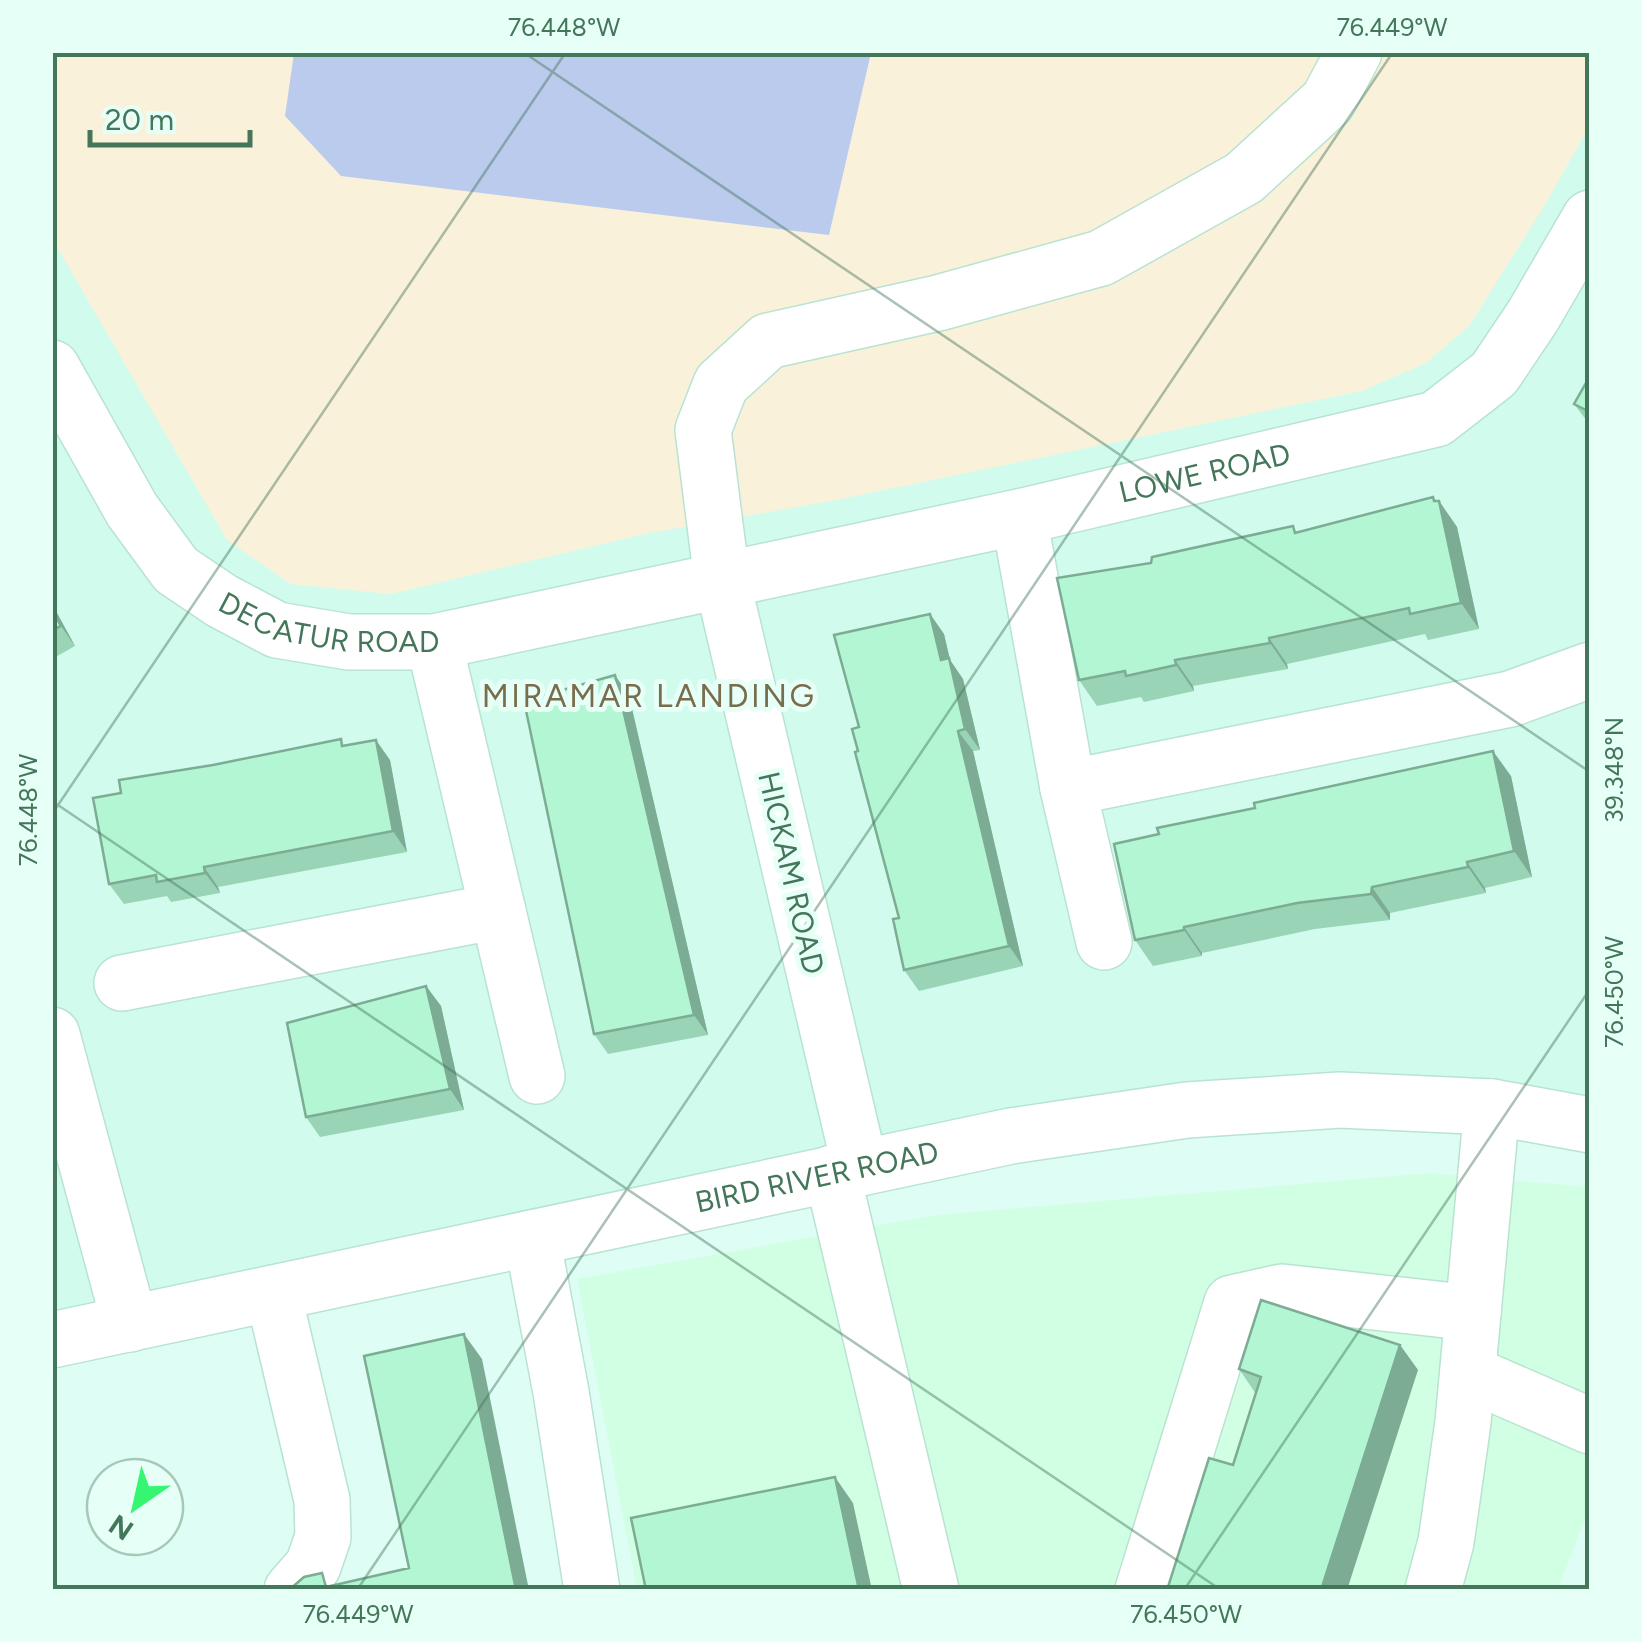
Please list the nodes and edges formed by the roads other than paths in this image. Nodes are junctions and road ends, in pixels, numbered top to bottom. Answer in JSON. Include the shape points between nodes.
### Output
{"nodes":[{"id":1,"x":1354,"y":52,"type":"edge"},
{"id":2,"x":1590,"y":218,"type":"edge"},
{"id":3,"x":52,"y":368,"type":"edge"},
{"id":4,"x":1019,"y":517,"type":"junction"},
{"id":5,"x":722,"y":580,"type":"junction"},
{"id":6,"x":434,"y":642,"type":"junction"},
{"id":7,"x":1590,"y":670,"type":"edge"},
{"id":8,"x":1068,"y":788,"type":"junction"},
{"id":9,"x":498,"y":910,"type":"junction"},
{"id":10,"x":1104,"y":942,"type":"dead end"},
{"id":11,"x":122,"y":983,"type":"dead end"},
{"id":12,"x":52,"y":1035,"type":"edge"},
{"id":13,"x":537,"y":1076,"type":"dead end"},
{"id":14,"x":1492,"y":1107,"type":"junction"},
{"id":15,"x":1590,"y":1125,"type":"edge"},
{"id":16,"x":846,"y":1170,"type":"junction"},
{"id":17,"x":532,"y":1238,"type":"junction"},
{"id":18,"x":273,"y":1293,"type":"junction"},
{"id":19,"x":1474,"y":1313,"type":"junction"},
{"id":20,"x":130,"y":1324,"type":"junction"},
{"id":21,"x":52,"y":1340,"type":"edge"},
{"id":22,"x":1468,"y":1373,"type":"junction"},
{"id":23,"x":1590,"y":1426,"type":"edge"},
{"id":24,"x":292,"y":1590,"type":"edge"},
{"id":25,"x":592,"y":1590,"type":"edge"},
{"id":26,"x":930,"y":1590,"type":"edge"},
{"id":27,"x":1142,"y":1590,"type":"edge"},
{"id":28,"x":1433,"y":1590,"type":"edge"}],
"edges":[{"from":1,"to":5,"type":"street","name":"HICKAM ROAD","via":[[1328,101],[1244,178],[1102,258],[768,341],[721,384],[704,430]]},
{"from":2,"to":4,"type":"street","name":"LOWE ROAD","via":[[1494,374],[1436,419]]},
{"from":3,"to":6,"type":"street","name":"DECATUR ROAD","via":[[132,510],[176,570],[278,630],[349,642]]},
{"from":4,"to":5,"type":"street","name":"LOWE ROAD"},
{"from":4,"to":8,"type":"street"},
{"from":5,"to":6,"type":"street","name":"DECATUR ROAD"},
{"from":5,"to":16,"type":"street","name":"HICKAM ROAD"},
{"from":6,"to":9,"type":"street"},
{"from":7,"to":8,"type":"street","via":[[1510,699]]},
{"from":8,"to":10,"type":"street"},
{"from":9,"to":11,"type":"street"},
{"from":9,"to":13,"type":"street"},
{"from":12,"to":20,"type":"street"},
{"from":14,"to":15,"type":"street","name":"BIRD RIVER ROAD"},
{"from":14,"to":16,"type":"street","name":"BIRD RIVER ROAD","via":[[1340,1100],[1187,1110]]},
{"from":14,"to":19,"type":"street"},
{"from":16,"to":17,"type":"street","name":"BIRD RIVER ROAD"},
{"from":16,"to":26,"type":"street","name":"HICKAM ROAD"},
{"from":17,"to":18,"type":"street","name":"BIRD RIVER ROAD"},
{"from":17,"to":25,"type":"street"},
{"from":18,"to":20,"type":"street","name":"BIRD RIVER ROAD"},
{"from":18,"to":24,"type":"street","via":[[322,1500],[324,1537],[313,1566]]},
{"from":19,"to":22,"type":"street"},
{"from":19,"to":27,"type":"street","via":[[1282,1292],[1232,1302]]},
{"from":20,"to":21,"type":"street","name":"BIRD RIVER ROAD"},
{"from":22,"to":23,"type":"street"},
{"from":22,"to":28,"type":"street","via":[[1446,1542]]}]}
